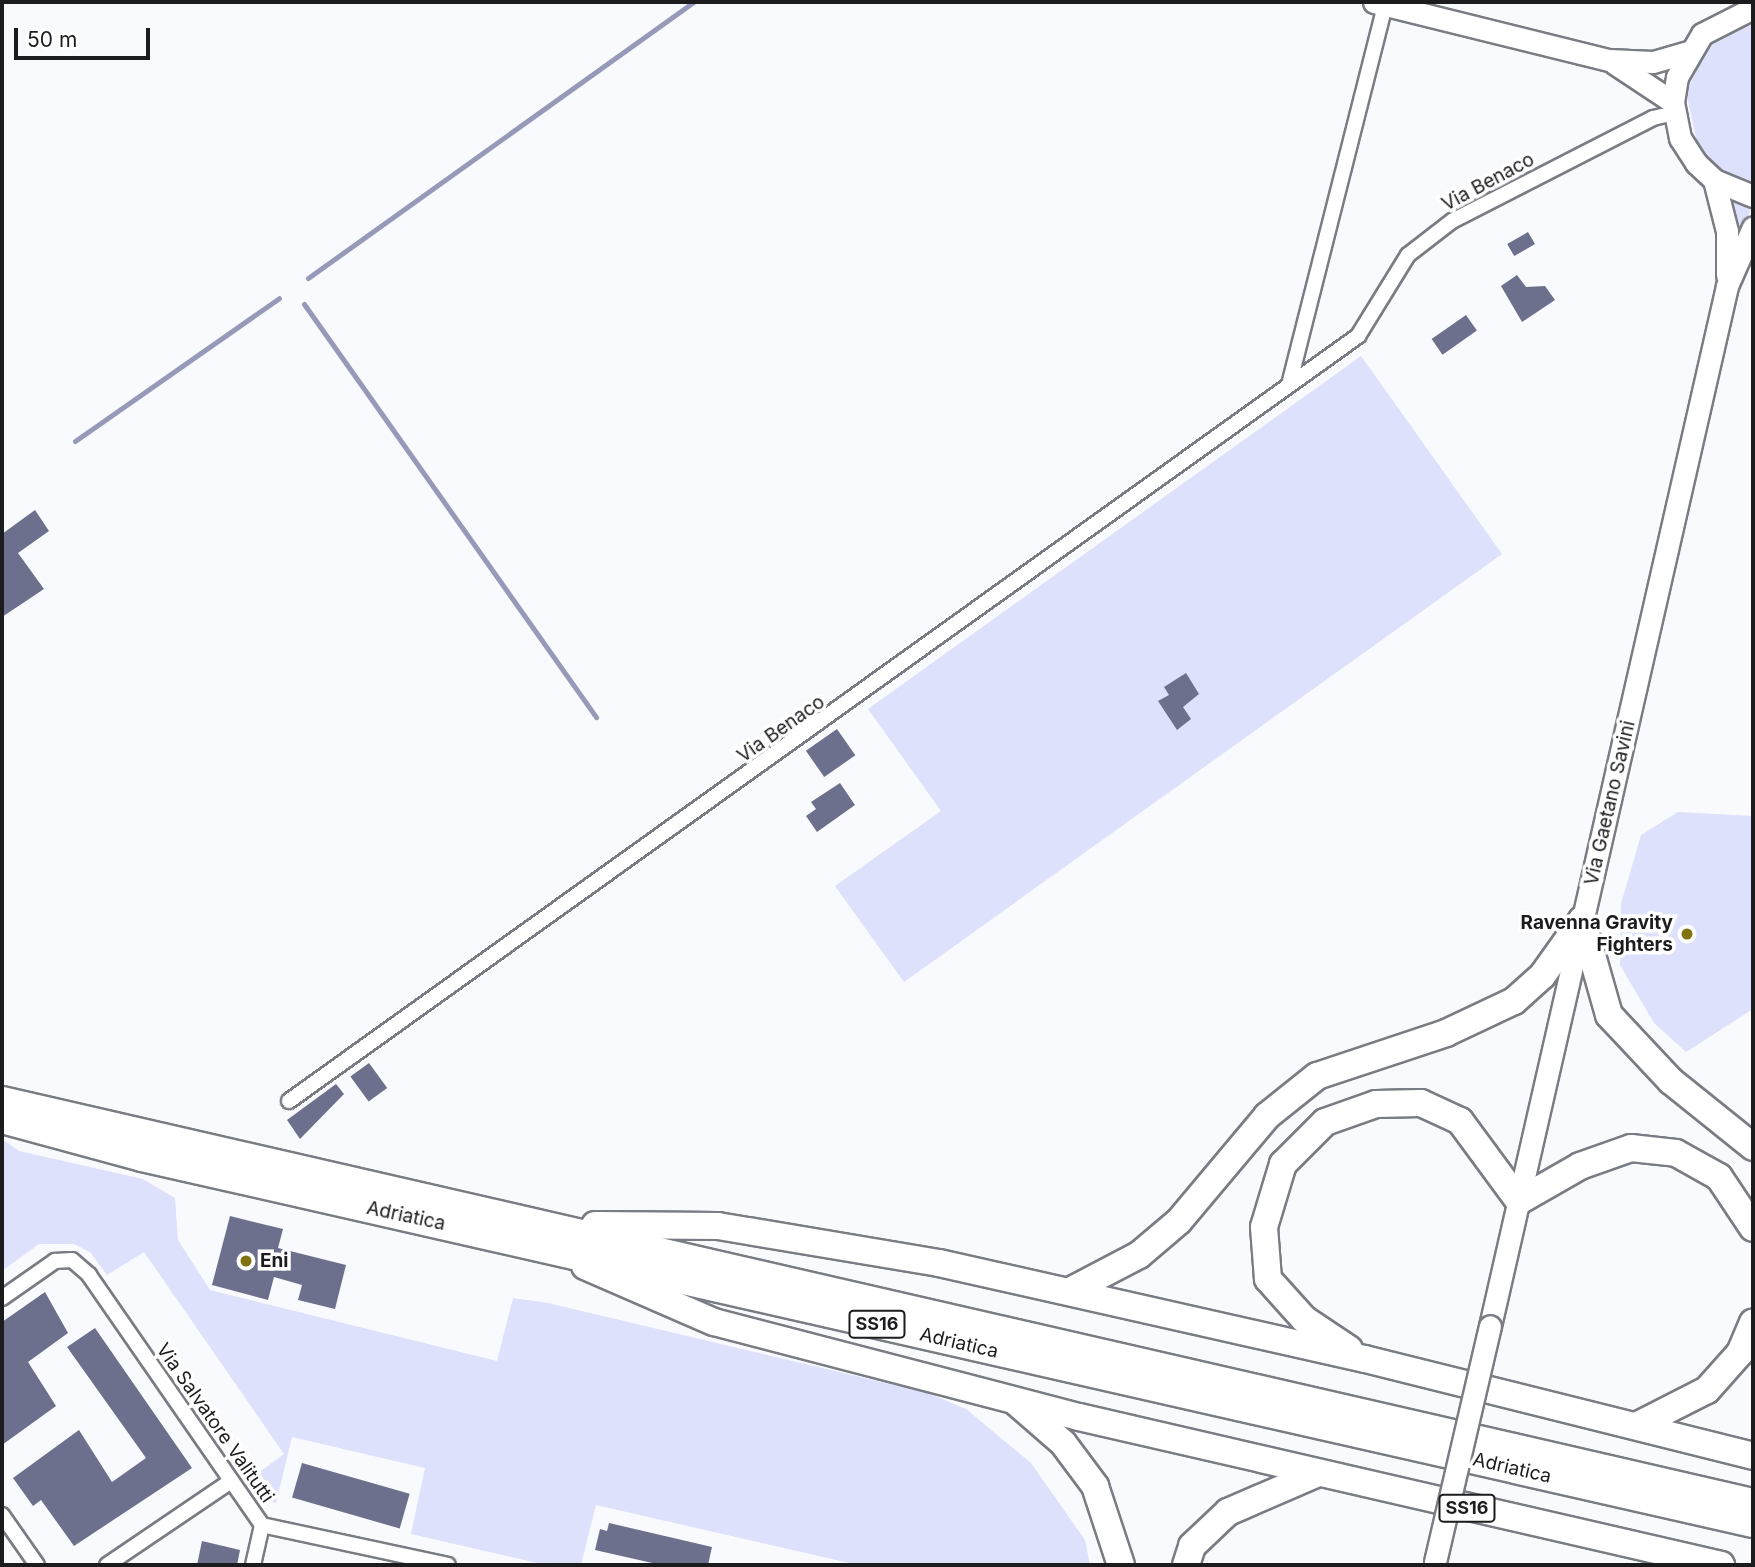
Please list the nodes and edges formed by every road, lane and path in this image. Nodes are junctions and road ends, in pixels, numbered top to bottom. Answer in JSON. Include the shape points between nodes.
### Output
{"nodes":[{"id":1,"x":1379,"y":3,"type":"edge"},
{"id":2,"x":1753,"y":8,"type":"edge"},
{"id":3,"x":1687,"y":52,"type":"junction"},
{"id":4,"x":1609,"y":60,"type":"junction"},
{"id":5,"x":1674,"y":108,"type":"junction"},
{"id":6,"x":1714,"y":180,"type":"junction"},
{"id":7,"x":1753,"y":196,"type":"edge"},
{"id":8,"x":1753,"y":227,"type":"edge"},
{"id":9,"x":1727,"y":286,"type":"junction"},
{"id":10,"x":1290,"y":381,"type":"junction"},
{"id":11,"x":1582,"y":919,"type":"junction"},
{"id":12,"x":2,"y":1100,"type":"edge"},
{"id":13,"x":289,"y":1101,"type":"dead end"},
{"id":14,"x":2,"y":1120,"type":"edge"},
{"id":15,"x":1753,"y":1147,"type":"edge"},
{"id":16,"x":1519,"y":1200,"type":"junction"},
{"id":17,"x":1753,"y":1228,"type":"edge"},
{"id":18,"x":538,"y":1234,"type":"junction"},
{"id":19,"x":1070,"y":1291,"type":"junction"},
{"id":20,"x":2,"y":1298,"type":"edge"},
{"id":21,"x":1753,"y":1323,"type":"edge"},
{"id":22,"x":1364,"y":1359,"type":"junction"},
{"id":23,"x":1013,"y":1400,"type":"junction"},
{"id":24,"x":1637,"y":1425,"type":"junction"},
{"id":25,"x":1753,"y":1456,"type":"edge"},
{"id":26,"x":1318,"y":1473,"type":"junction"},
{"id":27,"x":231,"y":1481,"type":"junction"},
{"id":28,"x":1753,"y":1502,"type":"edge"},
{"id":29,"x":2,"y":1515,"type":"edge"},
{"id":30,"x":262,"y":1524,"type":"junction"},
{"id":31,"x":1753,"y":1524,"type":"edge"},
{"id":32,"x":1615,"y":1543,"type":"junction"},
{"id":33,"x":424,"y":1563,"type":"edge"},
{"id":34,"x":1435,"y":1563,"type":"edge"},
{"id":35,"x":37,"y":1565,"type":"edge"},
{"id":36,"x":107,"y":1565,"type":"edge"},
{"id":37,"x":253,"y":1565,"type":"edge"},
{"id":38,"x":448,"y":1565,"type":"edge"},
{"id":39,"x":1121,"y":1565,"type":"edge"},
{"id":40,"x":1186,"y":1565,"type":"edge"},
{"id":41,"x":1633,"y":1565,"type":"edge"},
{"id":42,"x":1721,"y":1565,"type":"edge"}],
"edges":[{"from":1,"to":4,"type":"street"},
{"from":1,"to":10,"type":"street"},
{"from":2,"to":3,"type":"street","via":[[1720,20]]},
{"from":3,"to":4,"type":"street","via":[[1653,62]]},
{"from":3,"to":5,"type":"street"},
{"from":4,"to":5,"type":"street"},
{"from":5,"to":6,"type":"street","via":[[1680,138]]},
{"from":5,"to":10,"type":"street","name":"Via Benaco","via":[[1452,221],[1408,255],[1357,336]]},
{"from":6,"to":7,"type":"street"},
{"from":6,"to":9,"type":"street","name":"Via Gaetano Savini","via":[[1727,231]]},
{"from":8,"to":9,"type":"street","name":"Via Gaetano Savini"},
{"from":9,"to":11,"type":"street","name":"Via Gaetano Savini"},
{"from":10,"to":13,"type":"street","name":"Via Benaco","via":[[891,675]]},
{"from":11,"to":15,"type":"highway","via":[[1609,1015],[1671,1081]]},
{"from":11,"to":16,"type":"street","name":"Via Gaetano Savini"},
{"from":11,"to":19,"type":"highway","via":[[1542,976],[1514,1000],[1446,1034],[1317,1076],[1267,1116],[1179,1221],[1139,1255]]},
{"from":12,"to":18,"type":"highway","name":"Adriatica","number":"SS16"},
{"from":14,"to":18,"type":"highway","name":"Adriatica","number":"SS16","via":[[142,1158]]},
{"from":16,"to":17,"type":"highway","via":[[1580,1166],[1631,1148],[1676,1153],[1719,1177]]},
{"from":16,"to":22,"type":"highway","number":"SS16","via":[[1460,1121],[1421,1103],[1376,1104],[1325,1122],[1283,1164],[1264,1227],[1268,1279],[1304,1319]]},
{"from":16,"to":34,"type":"street","name":"Via Gaetano Savini","bridge":true},
{"from":18,"to":19,"type":"highway","number":"SS16","via":[[718,1226]]},
{"from":18,"to":23,"type":"highway","number":"SS16","via":[[714,1322]]},
{"from":18,"to":28,"type":"highway","name":"Adriatica","number":"SS16"},
{"from":18,"to":31,"type":"highway","name":"Adriatica","number":"SS16"},
{"from":19,"to":22,"type":"highway","number":"SS16"},
{"from":20,"to":27,"type":"street","name":"Via Salvatore Valitutti","via":[[55,1261],[72,1260],[89,1275]]},
{"from":21,"to":24,"type":"highway","via":[[1740,1353],[1707,1391]]},
{"from":22,"to":24,"type":"highway","number":"SS16"},
{"from":23,"to":26,"type":"highway","number":"SS16"},
{"from":23,"to":39,"type":"highway","number":"SS16","via":[[1063,1443],[1095,1486]]},
{"from":24,"to":25,"type":"highway","number":"SS16"},
{"from":26,"to":32,"type":"highway","number":"SS16"},
{"from":26,"to":40,"type":"highway","via":[[1228,1512],[1192,1546]]},
{"from":27,"to":30,"type":"street","name":"Via Salvatore Valitutti"},
{"from":27,"to":36,"type":"street"},
{"from":29,"to":35,"type":"street"},
{"from":30,"to":33,"type":"street","name":"Via Salvatore Valitutti"},
{"from":30,"to":37,"type":"street"},
{"from":32,"to":41,"type":"highway"},
{"from":32,"to":42,"type":"highway","number":"SS16"},
{"from":33,"to":38,"type":"street","name":"Via Salvatore Valitutti"}]}
